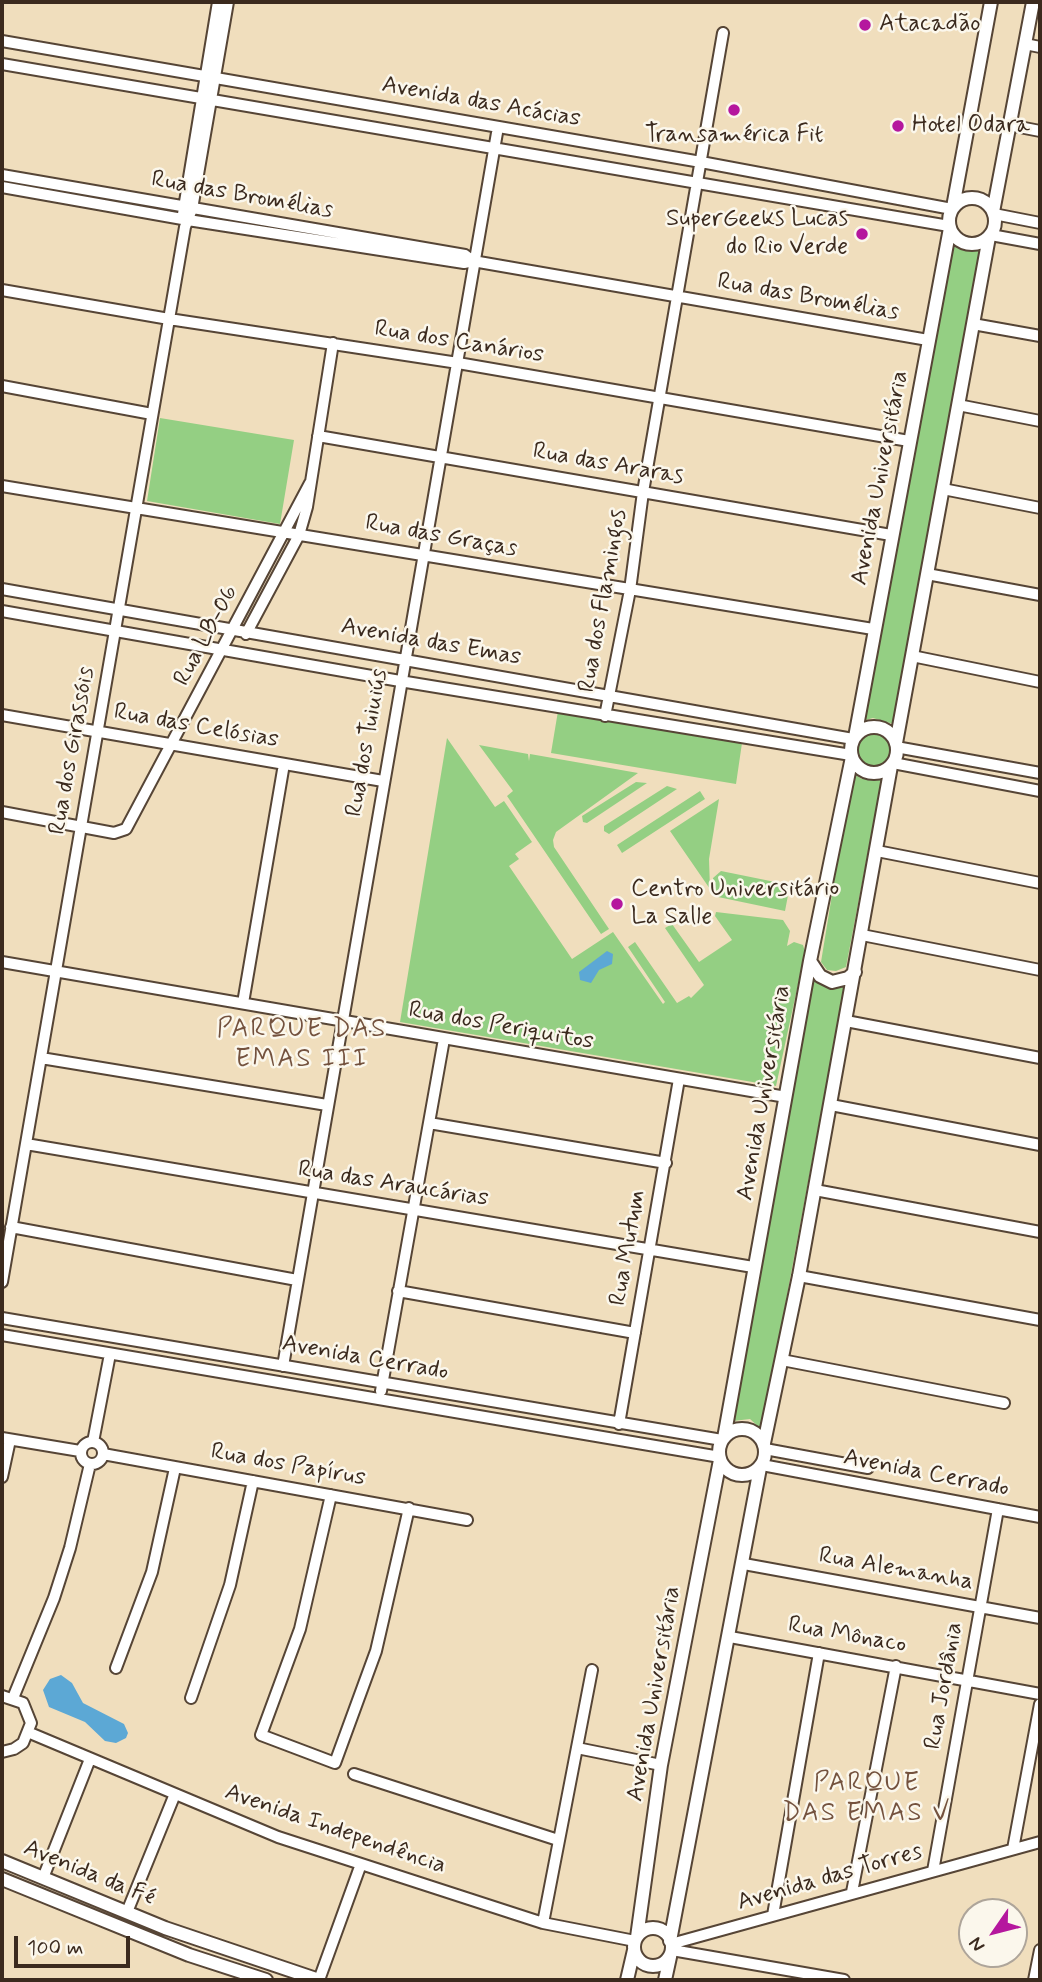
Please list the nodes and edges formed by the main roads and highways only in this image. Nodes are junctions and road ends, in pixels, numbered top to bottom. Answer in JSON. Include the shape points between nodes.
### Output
{"nodes":[{"id":1,"x":991,"y":2,"type":"edge"},
{"id":2,"x":1032,"y":2,"type":"edge"},
{"id":3,"x":953,"y":208,"type":"junction"},
{"id":4,"x":994,"y":213,"type":"junction"},
{"id":5,"x":950,"y":227,"type":"junction"},
{"id":6,"x":990,"y":236,"type":"junction"},
{"id":7,"x":854,"y":738,"type":"junction"},
{"id":8,"x":896,"y":745,"type":"junction"},
{"id":9,"x":851,"y":756,"type":"junction"},
{"id":10,"x":892,"y":765,"type":"junction"},
{"id":11,"x":810,"y":961,"type":"junction"},
{"id":12,"x":855,"y":972,"type":"junction"},
{"id":13,"x":723,"y":1439,"type":"junction"},
{"id":14,"x":764,"y":1446,"type":"junction"},
{"id":15,"x":720,"y":1458,"type":"junction"},
{"id":16,"x":761,"y":1467,"type":"junction"},
{"id":17,"x":2,"y":1861,"type":"edge"},
{"id":18,"x":2,"y":1879,"type":"edge"},
{"id":19,"x":635,"y":1943,"type":"junction"},
{"id":20,"x":671,"y":1947,"type":"junction"},
{"id":21,"x":267,"y":1980,"type":"edge"},
{"id":22,"x":319,"y":1980,"type":"edge"},
{"id":23,"x":627,"y":1980,"type":"edge"},
{"id":24,"x":665,"y":1980,"type":"edge"}],
"edges":[{"from":1,"to":3,"type":"main road"},
{"from":2,"to":4,"type":"main road"},
{"from":3,"to":4,"type":"main road","via":[[976,199]]},
{"from":3,"to":5,"type":"main road"},
{"from":4,"to":6,"type":"main road"},
{"from":5,"to":6,"type":"main road","via":[[965,244],[981,243]]},
{"from":5,"to":7,"type":"main road","name":"Avenida Universitária"},
{"from":6,"to":8,"type":"main road"},
{"from":7,"to":8,"type":"main road","via":[[864,729],[879,727]]},
{"from":7,"to":9,"type":"main road"},
{"from":8,"to":10,"type":"main road"},
{"from":9,"to":10,"type":"main road","via":[[856,766],[869,773]]},
{"from":9,"to":11,"type":"main road","name":"Avenida Universitária"},
{"from":10,"to":12,"type":"main road"},
{"from":11,"to":12,"type":"main road","via":[[820,976],[832,982]]},
{"from":11,"to":13,"type":"main road","name":"Avenida Universitária"},
{"from":12,"to":14,"type":"main road"},
{"from":13,"to":14,"type":"main road","via":[[733,1431],[748,1430]]},
{"from":13,"to":15,"type":"main road"},
{"from":14,"to":16,"type":"main road"},
{"from":15,"to":16,"type":"main road","via":[[725,1468],[738,1475]]},
{"from":15,"to":19,"type":"main road","name":"Avenida Universitária","via":[[661,1765]]},
{"from":16,"to":20,"type":"main road"},
{"from":17,"to":22,"type":"main road","name":"Avenida da Fé","via":[[127,1912]]},
{"from":18,"to":21,"type":"main road","name":"Avenida da Fé","via":[[189,1955]]},
{"from":19,"to":20,"type":"main road","via":[[653,1928],[664,1933]]},
{"from":19,"to":20,"type":"main road","via":[[641,1962],[652,1966],[663,1963]]},
{"from":19,"to":23,"type":"main road","name":"Avenida Universitária"},
{"from":20,"to":24,"type":"main road"}]}
